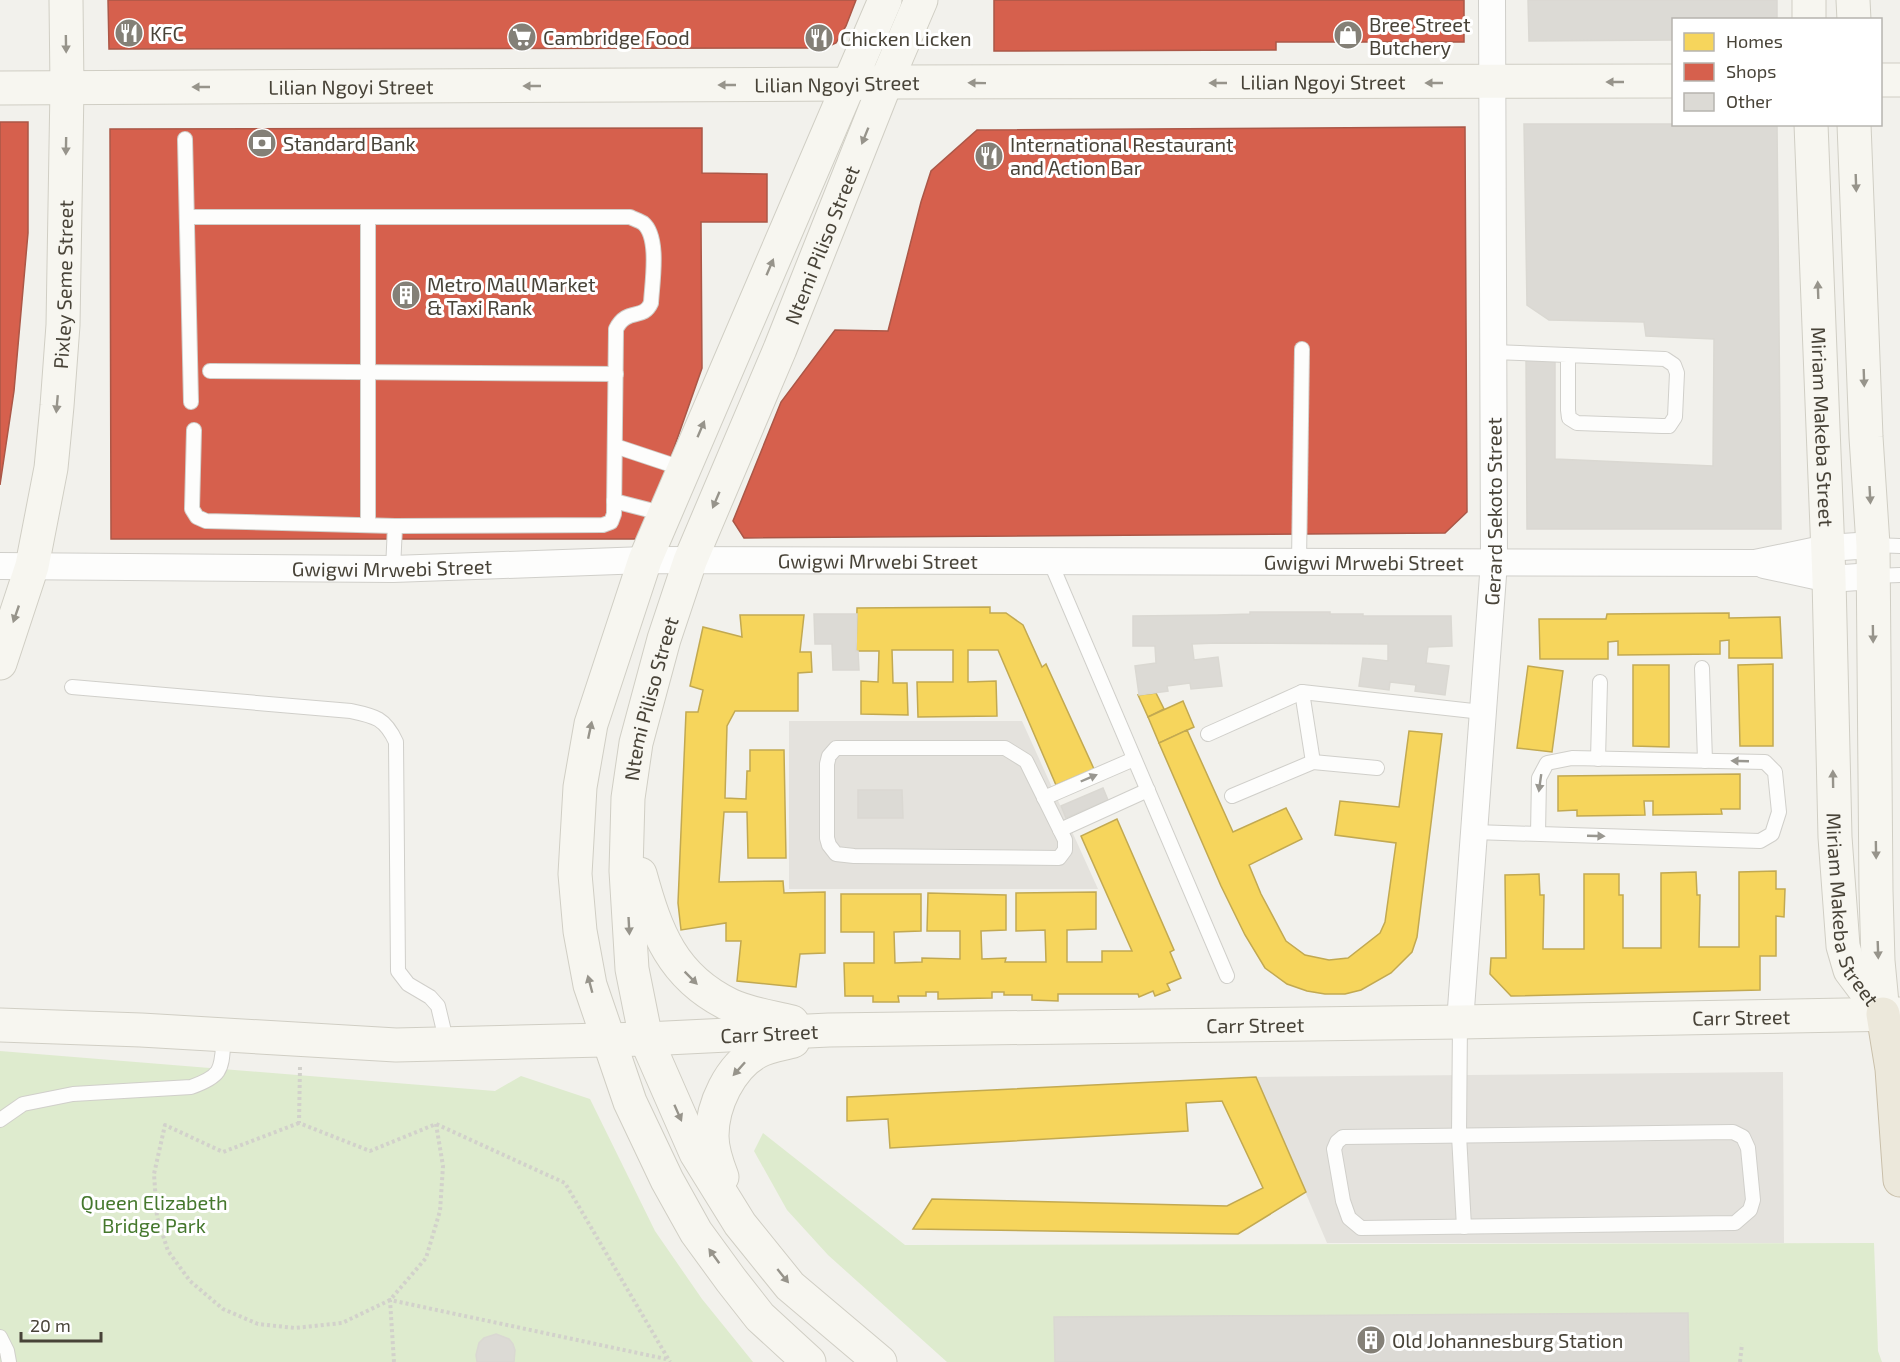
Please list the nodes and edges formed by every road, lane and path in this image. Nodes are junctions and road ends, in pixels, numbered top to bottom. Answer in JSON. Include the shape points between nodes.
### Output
{"nodes":[{"id":1,"x":66,"y":0,"type":"edge"},
{"id":2,"x":885,"y":0,"type":"edge"},
{"id":3,"x":921,"y":0,"type":"edge"},
{"id":4,"x":1492,"y":0,"type":"edge"},
{"id":5,"x":1809,"y":0,"type":"edge"},
{"id":6,"x":1853,"y":0,"type":"edge"},
{"id":7,"x":1809,"y":18,"type":"edge"},
{"id":8,"x":1854,"y":18,"type":"edge"},
{"id":9,"x":1882,"y":80,"type":"edge"},
{"id":10,"x":1900,"y":80,"type":"edge"},
{"id":11,"x":1672,"y":81,"type":"edge"},
{"id":12,"x":886,"y":82,"type":"junction"},
{"id":13,"x":1492,"y":83,"type":"junction"},
{"id":14,"x":848,"y":84,"type":"junction"},
{"id":15,"x":67,"y":87,"type":"junction"},
{"id":16,"x":0,"y":88,"type":"edge"},
{"id":17,"x":1811,"y":126,"type":"edge"},
{"id":18,"x":1854,"y":126,"type":"edge"},
{"id":19,"x":185,"y":138,"type":"dead end"},
{"id":20,"x":187,"y":217,"type":"junction"},
{"id":21,"x":368,"y":218,"type":"junction"},
{"id":22,"x":1302,"y":349,"type":"dead end"},
{"id":23,"x":1494,"y":352,"type":"junction"},
{"id":24,"x":1568,"y":355,"type":"junction"},
{"id":25,"x":210,"y":371,"type":"dead end"},
{"id":26,"x":367,"y":372,"type":"junction"},
{"id":27,"x":615,"y":374,"type":"junction"},
{"id":28,"x":191,"y":402,"type":"dead end"},
{"id":29,"x":194,"y":430,"type":"dead end"},
{"id":30,"x":615,"y":446,"type":"junction"},
{"id":31,"x":684,"y":469,"type":"junction"},
{"id":32,"x":614,"y":501,"type":"junction"},
{"id":33,"x":665,"y":514,"type":"junction"},
{"id":34,"x":368,"y":525,"type":"junction"},
{"id":35,"x":395,"y":526,"type":"junction"},
{"id":36,"x":645,"y":560,"type":"junction"},
{"id":37,"x":690,"y":561,"type":"junction"},
{"id":38,"x":1050,"y":561,"type":"junction"},
{"id":39,"x":1886,"y":561,"type":"edge"},
{"id":40,"x":1299,"y":562,"type":"junction"},
{"id":41,"x":1494,"y":562,"type":"junction"},
{"id":42,"x":1828,"y":563,"type":"junction"},
{"id":43,"x":0,"y":566,"type":"edge"},
{"id":44,"x":32,"y":566,"type":"junction"},
{"id":45,"x":393,"y":569,"type":"junction"},
{"id":46,"x":0,"y":663,"type":"edge"},
{"id":47,"x":1702,"y":668,"type":"dead end"},
{"id":48,"x":1600,"y":682,"type":"dead end"},
{"id":49,"x":72,"y":687,"type":"dead end"},
{"id":50,"x":1302,"y":692,"type":"junction"},
{"id":51,"x":1482,"y":712,"type":"junction"},
{"id":52,"x":1208,"y":734,"type":"dead end"},
{"id":53,"x":1134,"y":759,"type":"junction"},
{"id":54,"x":1598,"y":759,"type":"junction"},
{"id":55,"x":1705,"y":760,"type":"junction"},
{"id":56,"x":1313,"y":762,"type":"junction"},
{"id":57,"x":1377,"y":768,"type":"dead end"},
{"id":58,"x":1148,"y":790,"type":"junction"},
{"id":59,"x":1232,"y":796,"type":"dead end"},
{"id":60,"x":1044,"y":798,"type":"junction"},
{"id":61,"x":628,"y":830,"type":"junction"},
{"id":62,"x":1060,"y":830,"type":"junction"},
{"id":63,"x":1474,"y":832,"type":"junction"},
{"id":64,"x":1538,"y":834,"type":"junction"},
{"id":65,"x":1227,"y":976,"type":"dead end"},
{"id":66,"x":1892,"y":1014,"type":"edge"},
{"id":67,"x":1460,"y":1022,"type":"junction"},
{"id":68,"x":0,"y":1024,"type":"edge"},
{"id":69,"x":829,"y":1030,"type":"junction"},
{"id":70,"x":224,"y":1035,"type":"junction"},
{"id":71,"x":609,"y":1039,"type":"junction"},
{"id":72,"x":646,"y":1039,"type":"junction"},
{"id":73,"x":447,"y":1044,"type":"junction"},
{"id":74,"x":301,"y":1060,"type":"dead end"},
{"id":75,"x":0,"y":1120,"type":"edge"},
{"id":76,"x":299,"y":1123,"type":"junction"},
{"id":77,"x":436,"y":1124,"type":"junction"},
{"id":78,"x":1459,"y":1135,"type":"junction"},
{"id":79,"x":1900,"y":1180,"type":"edge"},
{"id":80,"x":740,"y":1224,"type":"junction"},
{"id":81,"x":1464,"y":1227,"type":"junction"},
{"id":82,"x":390,"y":1300,"type":"junction"},
{"id":83,"x":0,"y":1337,"type":"edge"},
{"id":84,"x":1742,"y":1344,"type":"dead end"},
{"id":85,"x":668,"y":1360,"type":"edge"},
{"id":86,"x":9,"y":1362,"type":"edge"},
{"id":87,"x":394,"y":1362,"type":"edge"},
{"id":88,"x":662,"y":1362,"type":"edge"},
{"id":89,"x":809,"y":1362,"type":"edge"},
{"id":90,"x":880,"y":1362,"type":"edge"},
{"id":91,"x":1740,"y":1362,"type":"edge"}],
"edges":[{"from":1,"to":15,"type":"street","name":"Pixley Seme Street","one_way":true},
{"from":2,"to":14,"type":"street","name":"Ntemi Piliso Street"},
{"from":3,"to":12,"type":"street","name":"Ntemi Piliso Street"},
{"from":4,"to":13,"type":"street","name":"Gerard Sekoto Street"},
{"from":5,"to":7,"type":"street"},
{"from":6,"to":8,"type":"street"},
{"from":9,"to":10,"type":"street"},
{"from":11,"to":13,"type":"street","name":"Lilian Ngoyi Street","one_way":true},
{"from":13,"to":12,"type":"street","name":"Lilian Ngoyi Street","one_way":true},
{"from":12,"to":14,"type":"street","name":"Lilian Ngoyi Street"},
{"from":12,"to":37,"type":"street","name":"Ntemi Piliso Street","one_way":true,"via":[[780,349]]},
{"from":13,"to":23,"type":"street","name":"Gerard Sekoto Street"},
{"from":14,"to":15,"type":"street","name":"Lilian Ngoyi Street","one_way":true},
{"from":31,"to":14,"type":"street","name":"Ntemi Piliso Street","one_way":true},
{"from":15,"to":16,"type":"street","name":"Lilian Ngoyi Street"},
{"from":15,"to":44,"type":"street","name":"Pixley Seme Street","one_way":true,"via":[[63,336],[51,468]]},
{"from":42,"to":17,"type":"street","name":"Miriam Makeba Street","one_way":true},
{"from":18,"to":39,"type":"street","name":"Miriam Makeba Street","one_way":true,"via":[[1866,437]]},
{"from":19,"to":20,"type":"lane"},
{"from":20,"to":21,"type":"lane"},
{"from":20,"to":28,"type":"lane"},
{"from":21,"to":26,"type":"lane"},
{"from":21,"to":27,"type":"lane","via":[[630,217],[643,223],[653,245],[651,303],[643,312],[625,316],[616,329]]},
{"from":22,"to":40,"type":"lane"},
{"from":23,"to":24,"type":"lane"},
{"from":23,"to":41,"type":"street","name":"Gerard Sekoto Street"},
{"from":24,"to":24,"type":"lane","via":[[1568,410],[1569,418],[1576,423],[1669,426],[1675,417],[1677,374],[1674,365],[1665,359]]},
{"from":25,"to":26,"type":"lane"},
{"from":26,"to":27,"type":"lane"},
{"from":26,"to":34,"type":"lane"},
{"from":27,"to":30,"type":"lane"},
{"from":29,"to":34,"type":"lane","via":[[192,509],[197,517],[206,521]]},
{"from":30,"to":31,"type":"lane"},
{"from":30,"to":32,"type":"lane"},
{"from":31,"to":33,"type":"street","name":"Ntemi Piliso Street"},
{"from":32,"to":33,"type":"lane"},
{"from":32,"to":35,"type":"lane","via":[[611,522],[603,525]]},
{"from":33,"to":36,"type":"street","name":"Ntemi Piliso Street"},
{"from":34,"to":35,"type":"lane"},
{"from":35,"to":45,"type":"lane"},
{"from":36,"to":37,"type":"street","name":"Gwigwi Mrwebi Street"},
{"from":36,"to":45,"type":"street","name":"Gwigwi Mrwebi Street"},
{"from":71,"to":36,"type":"street","name":"Ntemi Piliso Street","one_way":true,"via":[[590,985],[580,931],[575,874],[580,788],[591,724]]},
{"from":37,"to":38,"type":"street","name":"Gwigwi Mrwebi Street"},
{"from":37,"to":61,"type":"street","name":"Ntemi Piliso Street","via":[[636,744]]},
{"from":38,"to":40,"type":"street","name":"Gwigwi Mrwebi Street"},
{"from":38,"to":53,"type":"lane"},
{"from":39,"to":42,"type":"street","name":"Gwigwi Mrwebi Street"},
{"from":39,"to":66,"type":"street","name":"Miriam Makeba Street","one_way":true,"via":[[1876,891],[1878,961]]},
{"from":40,"to":41,"type":"street","name":"Gwigwi Mrwebi Street"},
{"from":41,"to":42,"type":"street","name":"Gwigwi Mrwebi Street"},
{"from":41,"to":51,"type":"street","name":"Gerard Sekoto Street"},
{"from":66,"to":42,"type":"street","name":"Miriam Makeba Street","one_way":true,"via":[[1850,970],[1843,946],[1835,837]]},
{"from":43,"to":44,"type":"street","name":"Gwigwi Mrwebi Street"},
{"from":44,"to":45,"type":"street","name":"Gwigwi Mrwebi Street"},
{"from":44,"to":46,"type":"street","name":"Pixley Seme Street","one_way":true},
{"from":47,"to":55,"type":"lane"},
{"from":48,"to":54,"type":"lane"},
{"from":49,"to":73,"type":"lane","via":[[351,711],[375,716],[390,728],[396,742],[398,971],[408,984],[438,1006]]},
{"from":50,"to":51,"type":"lane"},
{"from":50,"to":52,"type":"lane"},
{"from":50,"to":56,"type":"lane"},
{"from":51,"to":63,"type":"street","name":"Gerard Sekoto Street"},
{"from":53,"to":58,"type":"lane"},
{"from":60,"to":53,"type":"lane","one_way":true},
{"from":54,"to":55,"type":"lane"},
{"from":54,"to":64,"type":"lane","one_way":true,"via":[[1572,758],[1547,763],[1539,778]]},
{"from":64,"to":55,"type":"lane","one_way":true,"via":[[1760,841],[1772,834],[1779,813],[1775,772],[1765,762]]},
{"from":56,"to":57,"type":"lane"},
{"from":56,"to":59,"type":"lane"},
{"from":58,"to":62,"type":"lane"},
{"from":58,"to":65,"type":"lane"},
{"from":60,"to":62,"type":"lane"},
{"from":60,"to":62,"type":"lane","via":[[1026,761],[1005,748],[836,747],[827,764],[827,838],[836,854],[854,856],[1059,858],[1065,850]]},
{"from":61,"to":69,"type":"street","one_way":true,"via":[[652,916],[675,962],[698,985],[731,1005]]},
{"from":61,"to":72,"type":"street","name":"Ntemi Piliso Street","one_way":true,"via":[[626,871],[632,969]]},
{"from":63,"to":64,"type":"lane"},
{"from":63,"to":67,"type":"street","name":"Gerard Sekoto Street"},
{"from":66,"to":67,"type":"street","name":"Carr Street"},
{"from":66,"to":79,"type":"highway"},
{"from":67,"to":69,"type":"street","name":"Carr Street"},
{"from":67,"to":78,"type":"lane"},
{"from":68,"to":70,"type":"street","name":"Carr Street"},
{"from":69,"to":72,"type":"street","name":"Carr Street"},
{"from":69,"to":80,"type":"street","one_way":true,"via":[[758,1052],[738,1067],[725,1088],[712,1136],[716,1163]]},
{"from":70,"to":73,"type":"street","name":"Carr Street","via":[[396,1045]]},
{"from":70,"to":75,"type":"lane","via":[[218,1073],[210,1080],[191,1087],[73,1094],[23,1104]]},
{"from":71,"to":72,"type":"street","name":"Carr Street"},
{"from":71,"to":73,"type":"street","name":"Carr Street"},
{"from":89,"to":71,"type":"street","name":"Ntemi Piliso Street","one_way":true,"via":[[760,1317],[696,1232],[630,1102]]},
{"from":72,"to":80,"type":"street","name":"Ntemi Piliso Street","one_way":true,"via":[[696,1153]]},
{"from":74,"to":76,"type":"path"},
{"from":76,"to":77,"type":"path","via":[[370,1151]]},
{"from":76,"to":82,"type":"path","via":[[223,1152],[165,1125],[154,1174],[157,1217],[168,1251],[190,1281],[223,1309],[258,1324],[296,1328],[342,1323]]},
{"from":77,"to":82,"type":"path","via":[[443,1166],[440,1212],[426,1258]]},
{"from":77,"to":85,"type":"path","via":[[565,1183]]},
{"from":78,"to":81,"type":"lane"},
{"from":78,"to":81,"type":"lane","via":[[1343,1137],[1334,1149],[1348,1218],[1361,1228]]},
{"from":78,"to":81,"type":"lane","via":[[1733,1131],[1743,1137],[1748,1148],[1753,1200],[1736,1223]]},
{"from":80,"to":90,"type":"street","name":"Ntemi Piliso Street","one_way":true,"via":[[790,1286]]},
{"from":82,"to":85,"type":"path"},
{"from":82,"to":87,"type":"path"},
{"from":83,"to":86,"type":"lane"},
{"from":84,"to":91,"type":"path"},
{"from":85,"to":88,"type":"path"}]}
